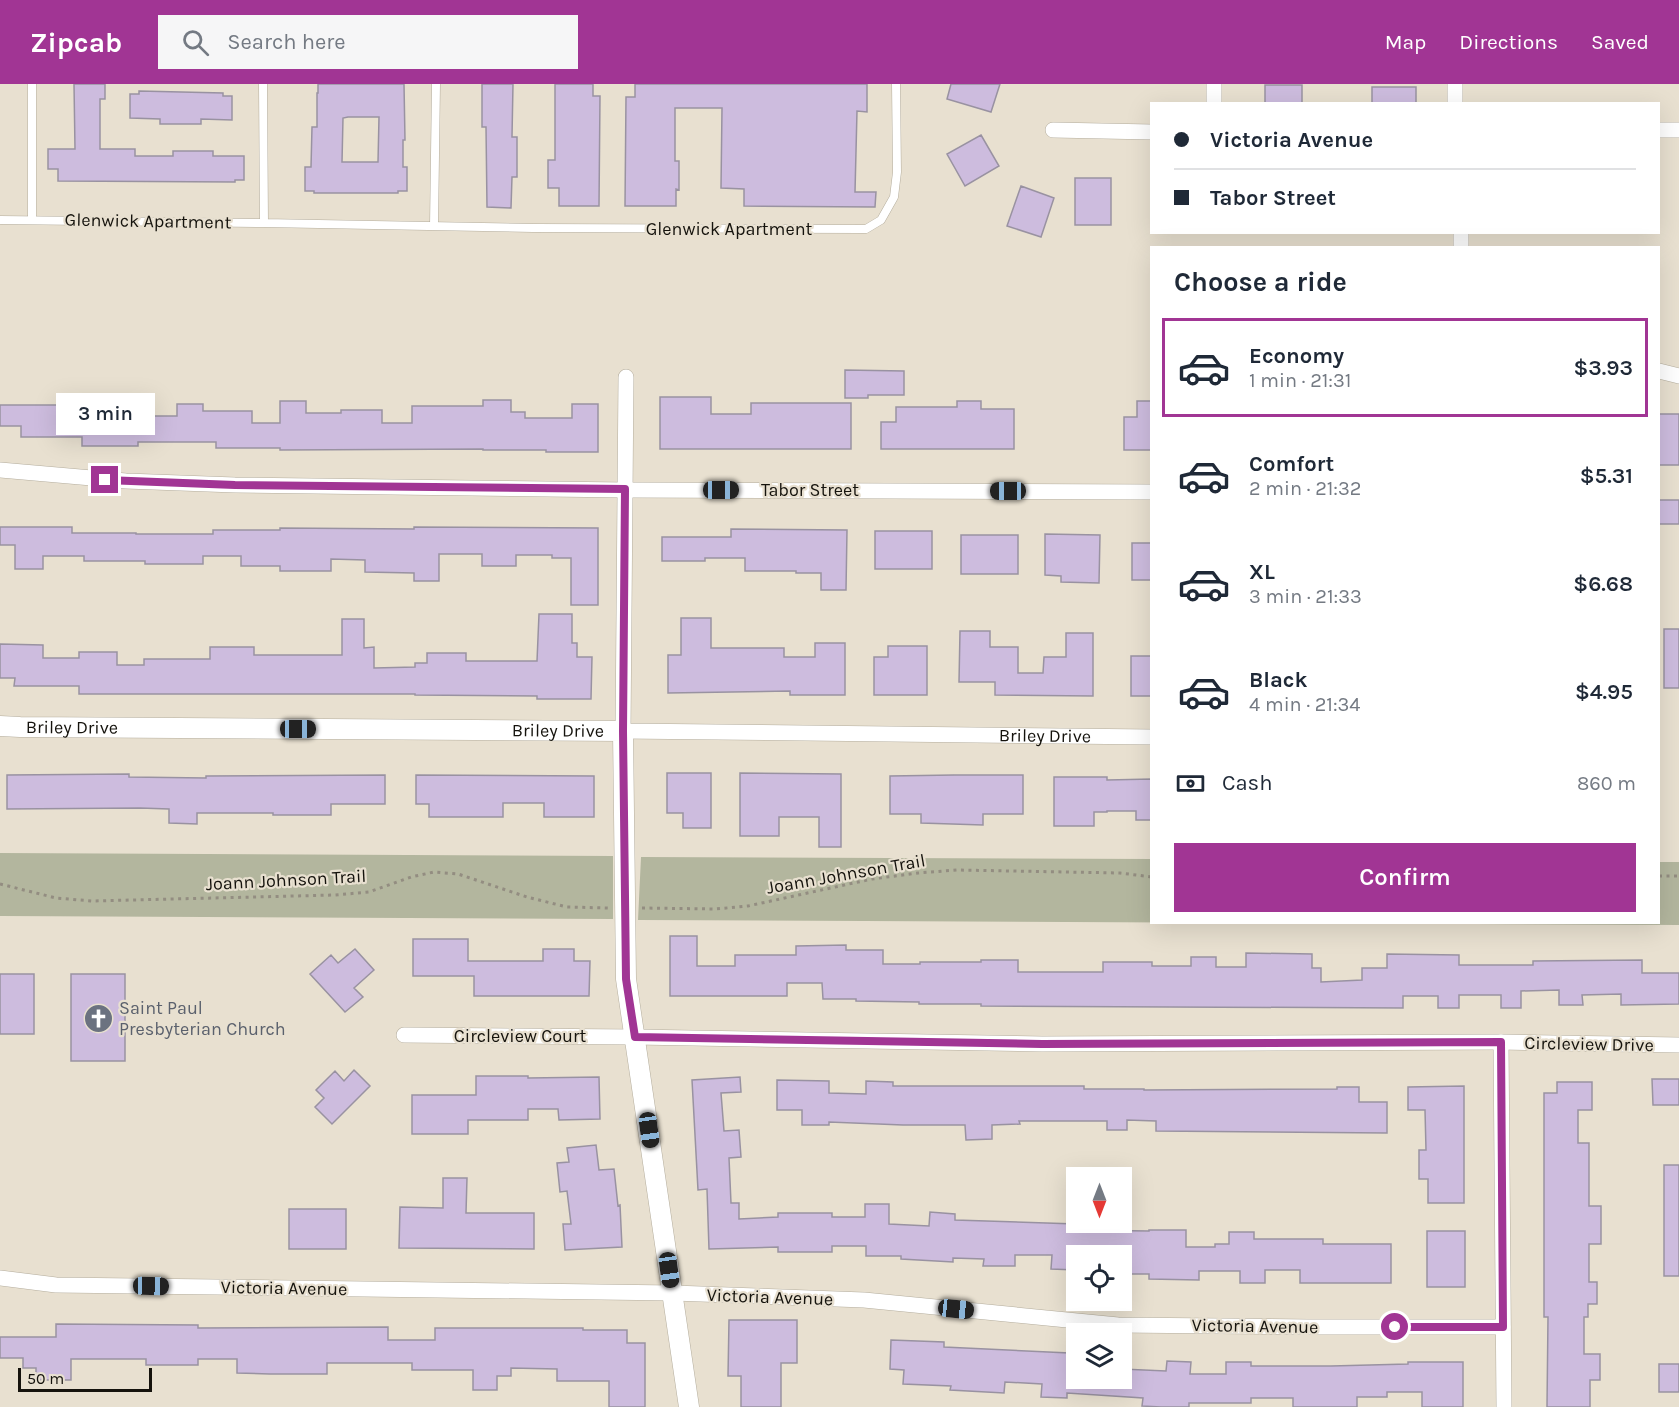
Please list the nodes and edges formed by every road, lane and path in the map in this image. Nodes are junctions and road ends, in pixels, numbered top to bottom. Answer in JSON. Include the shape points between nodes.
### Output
{"nodes":[{"id":1,"x":32,"y":84,"type":"edge"},
{"id":2,"x":263,"y":84,"type":"edge"},
{"id":3,"x":436,"y":84,"type":"edge"},
{"id":4,"x":896,"y":84,"type":"edge"},
{"id":5,"x":1214,"y":84,"type":"edge"},
{"id":6,"x":1455,"y":84,"type":"edge"},
{"id":7,"x":1214,"y":102,"type":"edge"},
{"id":8,"x":1455,"y":102,"type":"edge"},
{"id":9,"x":1053,"y":130,"type":"dead end"},
{"id":10,"x":1660,"y":130,"type":"edge"},
{"id":11,"x":1679,"y":130,"type":"edge"},
{"id":12,"x":1150,"y":132,"type":"edge"},
{"id":13,"x":0,"y":220,"type":"edge"},
{"id":14,"x":32,"y":220,"type":"junction"},
{"id":15,"x":264,"y":223,"type":"junction"},
{"id":16,"x":434,"y":226,"type":"junction"},
{"id":17,"x":1660,"y":371,"type":"edge"},
{"id":18,"x":1679,"y":376,"type":"edge"},
{"id":19,"x":626,"y":377,"type":"dead end"},
{"id":20,"x":0,"y":470,"type":"edge"},
{"id":21,"x":625,"y":489,"type":"junction"},
{"id":22,"x":1150,"y":492,"type":"edge"},
{"id":23,"x":0,"y":726,"type":"edge"},
{"id":24,"x":623,"y":731,"type":"junction"},
{"id":25,"x":1150,"y":737,"type":"edge"},
{"id":26,"x":1150,"y":876,"type":"edge"},
{"id":27,"x":1660,"y":876,"type":"edge"},
{"id":28,"x":1679,"y":876,"type":"edge"},
{"id":29,"x":0,"y":884,"type":"edge"},
{"id":30,"x":603,"y":908,"type":"dead end"},
{"id":31,"x":653,"y":909,"type":"dead end"},
{"id":32,"x":404,"y":1035,"type":"dead end"},
{"id":33,"x":635,"y":1037,"type":"junction"},
{"id":34,"x":1501,"y":1042,"type":"junction"},
{"id":35,"x":1679,"y":1045,"type":"edge"},
{"id":36,"x":0,"y":1278,"type":"edge"},
{"id":37,"x":673,"y":1293,"type":"junction"},
{"id":38,"x":1503,"y":1327,"type":"junction"},
{"id":39,"x":688,"y":1407,"type":"edge"},
{"id":40,"x":1504,"y":1407,"type":"edge"}],
"edges":[{"from":1,"to":14,"type":"lane"},
{"from":2,"to":15,"type":"lane"},
{"from":3,"to":16,"type":"lane"},
{"from":4,"to":16,"type":"lane","name":"Glenwick Apartment","via":[[894,197],[881,220],[866,229]]},
{"from":5,"to":7,"type":"street"},
{"from":6,"to":8,"type":"street"},
{"from":9,"to":12,"type":"street"},
{"from":10,"to":11,"type":"street"},
{"from":13,"to":14,"type":"lane","name":"Glenwick Apartment"},
{"from":14,"to":15,"type":"lane","name":"Glenwick Apartment"},
{"from":15,"to":16,"type":"lane","name":"Glenwick Apartment"},
{"from":17,"to":18,"type":"street"},
{"from":19,"to":21,"type":"street"},
{"from":20,"to":21,"type":"street","name":"Tabor Street","via":[[126,482]]},
{"from":21,"to":22,"type":"street","name":"Tabor Street"},
{"from":21,"to":24,"type":"street"},
{"from":23,"to":24,"type":"street","name":"Briley Drive"},
{"from":24,"to":25,"type":"street","name":"Briley Drive"},
{"from":24,"to":33,"type":"street","via":[[626,979]]},
{"from":26,"to":31,"type":"path","name":"Joann Johnson Trail","via":[[957,870],[872,879],[748,906]]},
{"from":27,"to":28,"type":"path"},
{"from":29,"to":30,"type":"path","name":"Joann Johnson Trail","via":[[56,898],[92,901],[266,897],[369,892],[434,872],[458,874],[567,907]]},
{"from":32,"to":33,"type":"street","name":"Circleview Court"},
{"from":33,"to":34,"type":"street","name":"Circleview Drive","via":[[1042,1044]]},
{"from":33,"to":37,"type":"street"},
{"from":34,"to":35,"type":"street","name":"Circleview Drive"},
{"from":34,"to":38,"type":"street"},
{"from":36,"to":37,"type":"street","name":"Victoria Avenue","via":[[56,1285]]},
{"from":37,"to":38,"type":"street","name":"Victoria Avenue","via":[[864,1300],[1118,1325]]},
{"from":37,"to":39,"type":"street"},
{"from":38,"to":40,"type":"street"}]}
